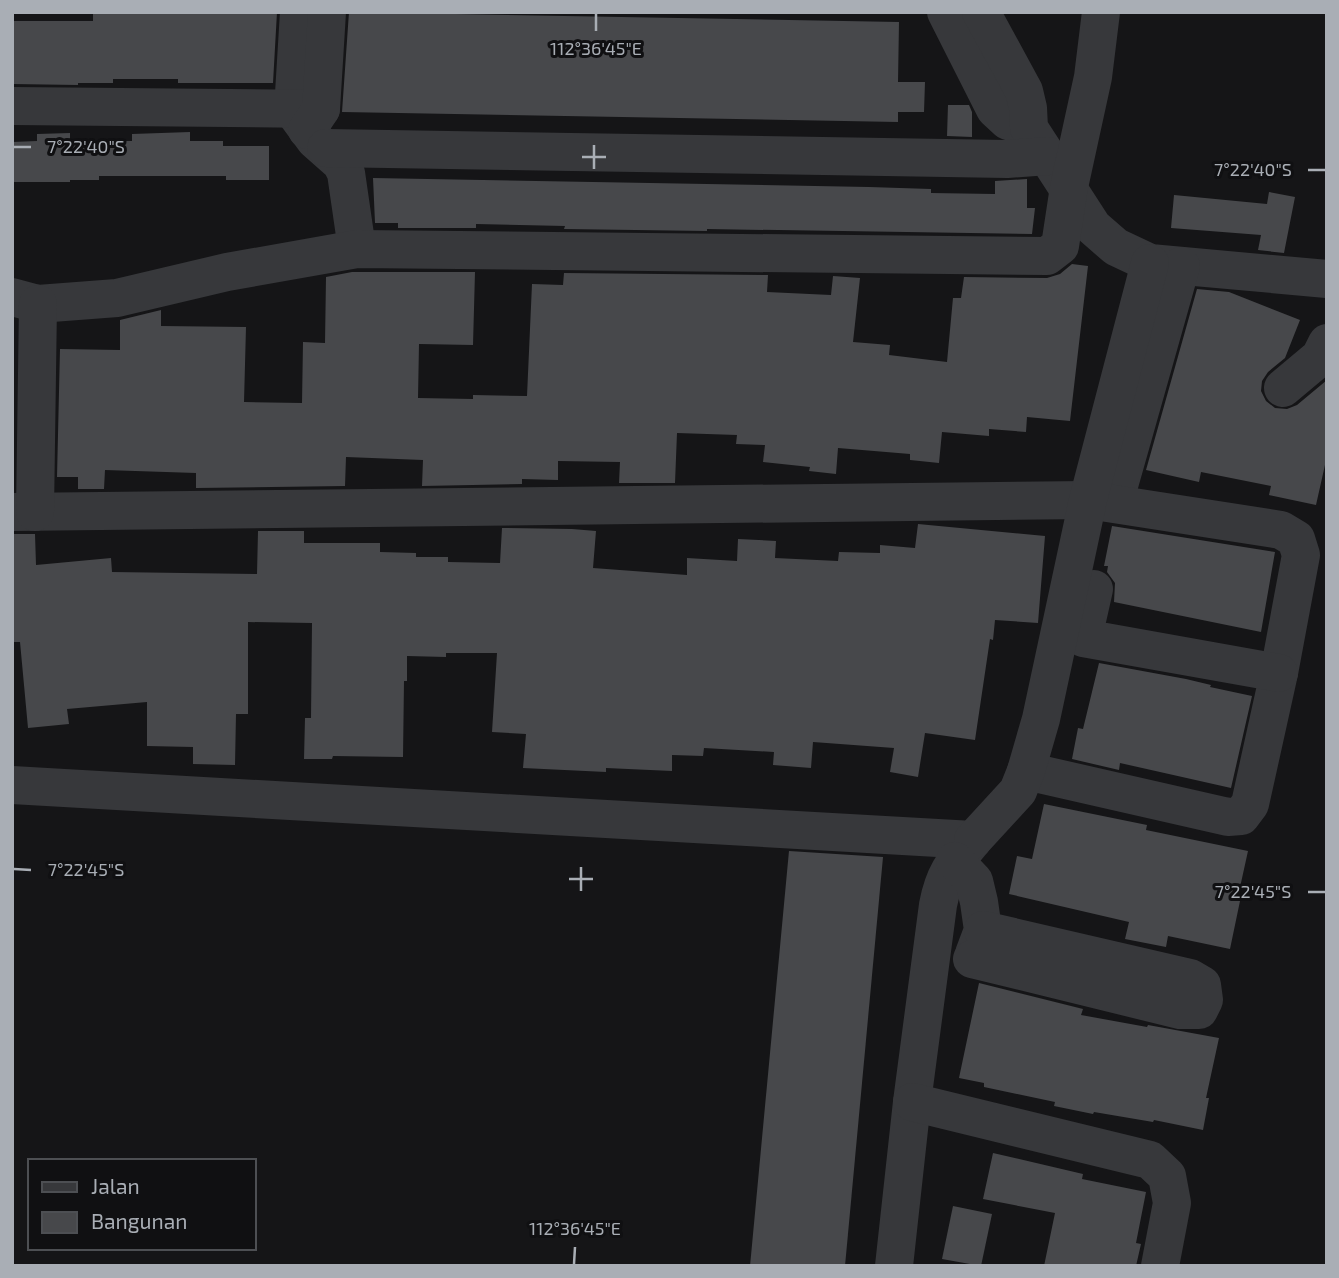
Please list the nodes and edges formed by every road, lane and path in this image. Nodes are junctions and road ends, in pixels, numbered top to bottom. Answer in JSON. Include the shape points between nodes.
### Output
{"nodes":[{"id":1,"x":299,"y":12,"type":"edge"},
{"id":2,"x":327,"y":12,"type":"edge"},
{"id":3,"x":946,"y":12,"type":"edge"},
{"id":4,"x":981,"y":12,"type":"edge"},
{"id":5,"x":1101,"y":12,"type":"edge"},
{"id":6,"x":993,"y":69,"type":"junction"},
{"id":7,"x":12,"y":106,"type":"edge"},
{"id":8,"x":312,"y":124,"type":"junction"},
{"id":9,"x":1038,"y":142,"type":"junction"},
{"id":10,"x":1069,"y":187,"type":"junction"},
{"id":11,"x":358,"y":249,"type":"junction"},
{"id":12,"x":1165,"y":264,"type":"junction"},
{"id":13,"x":1327,"y":279,"type":"edge"},
{"id":14,"x":25,"y":301,"type":"edge"},
{"id":15,"x":1327,"y":343,"type":"edge"},
{"id":16,"x":1283,"y":388,"type":"dead end"},
{"id":17,"x":1101,"y":502,"type":"junction"},
{"id":18,"x":23,"y":512,"type":"edge"},
{"id":19,"x":1083,"y":638,"type":"junction"},
{"id":20,"x":1279,"y":673,"type":"junction"},
{"id":21,"x":1037,"y":773,"type":"junction"},
{"id":22,"x":12,"y":785,"type":"edge"},
{"id":23,"x":967,"y":861,"type":"junction"},
{"id":24,"x":959,"y":963,"type":"junction"},
{"id":25,"x":924,"y":1105,"type":"junction"},
{"id":26,"x":894,"y":1266,"type":"edge"},
{"id":27,"x":920,"y":1266,"type":"edge"},
{"id":28,"x":1160,"y":1266,"type":"edge"}],
"edges":[{"from":1,"to":8,"type":"street"},
{"from":2,"to":8,"type":"street"},
{"from":3,"to":6,"type":"street"},
{"from":4,"to":6,"type":"street"},
{"from":5,"to":10,"type":"street","via":[[1093,78]]},
{"from":6,"to":9,"type":"street","via":[[1000,115]]},
{"from":7,"to":8,"type":"street"},
{"from":8,"to":9,"type":"street","via":[[1007,159]]},
{"from":8,"to":11,"type":"street","via":[[346,173]]},
{"from":9,"to":10,"type":"street"},
{"from":10,"to":11,"type":"street","via":[[1059,246],[1047,256]]},
{"from":10,"to":12,"type":"street","via":[[1105,237]]},
{"from":11,"to":14,"type":"street","via":[[227,272],[117,298]]},
{"from":12,"to":13,"type":"street"},
{"from":12,"to":17,"type":"street"},
{"from":14,"to":18,"type":"street"},
{"from":15,"to":16,"type":"street","via":[[1320,357]]},
{"from":17,"to":18,"type":"street"},
{"from":17,"to":19,"type":"street"},
{"from":17,"to":20,"type":"street","via":[[1281,530],[1296,539],[1301,555]]},
{"from":17,"to":21,"type":"street","via":[[1041,719]]},
{"from":19,"to":20,"type":"street"},
{"from":19,"to":21,"type":"street"},
{"from":20,"to":21,"type":"street","via":[[1250,804],[1241,816],[1228,817]]},
{"from":21,"to":23,"type":"street","via":[[1018,791]]},
{"from":22,"to":23,"type":"street"},
{"from":23,"to":24,"type":"street"},
{"from":23,"to":24,"type":"street","via":[[943,882]]},
{"from":24,"to":24,"type":"street","via":[[1190,978],[1202,985],[1204,1000],[1199,1010],[1180,1010]]},
{"from":24,"to":25,"type":"street"},
{"from":25,"to":26,"type":"street"},
{"from":25,"to":27,"type":"street"},
{"from":25,"to":28,"type":"street","via":[[1150,1160],[1167,1176],[1172,1203]]}]}
